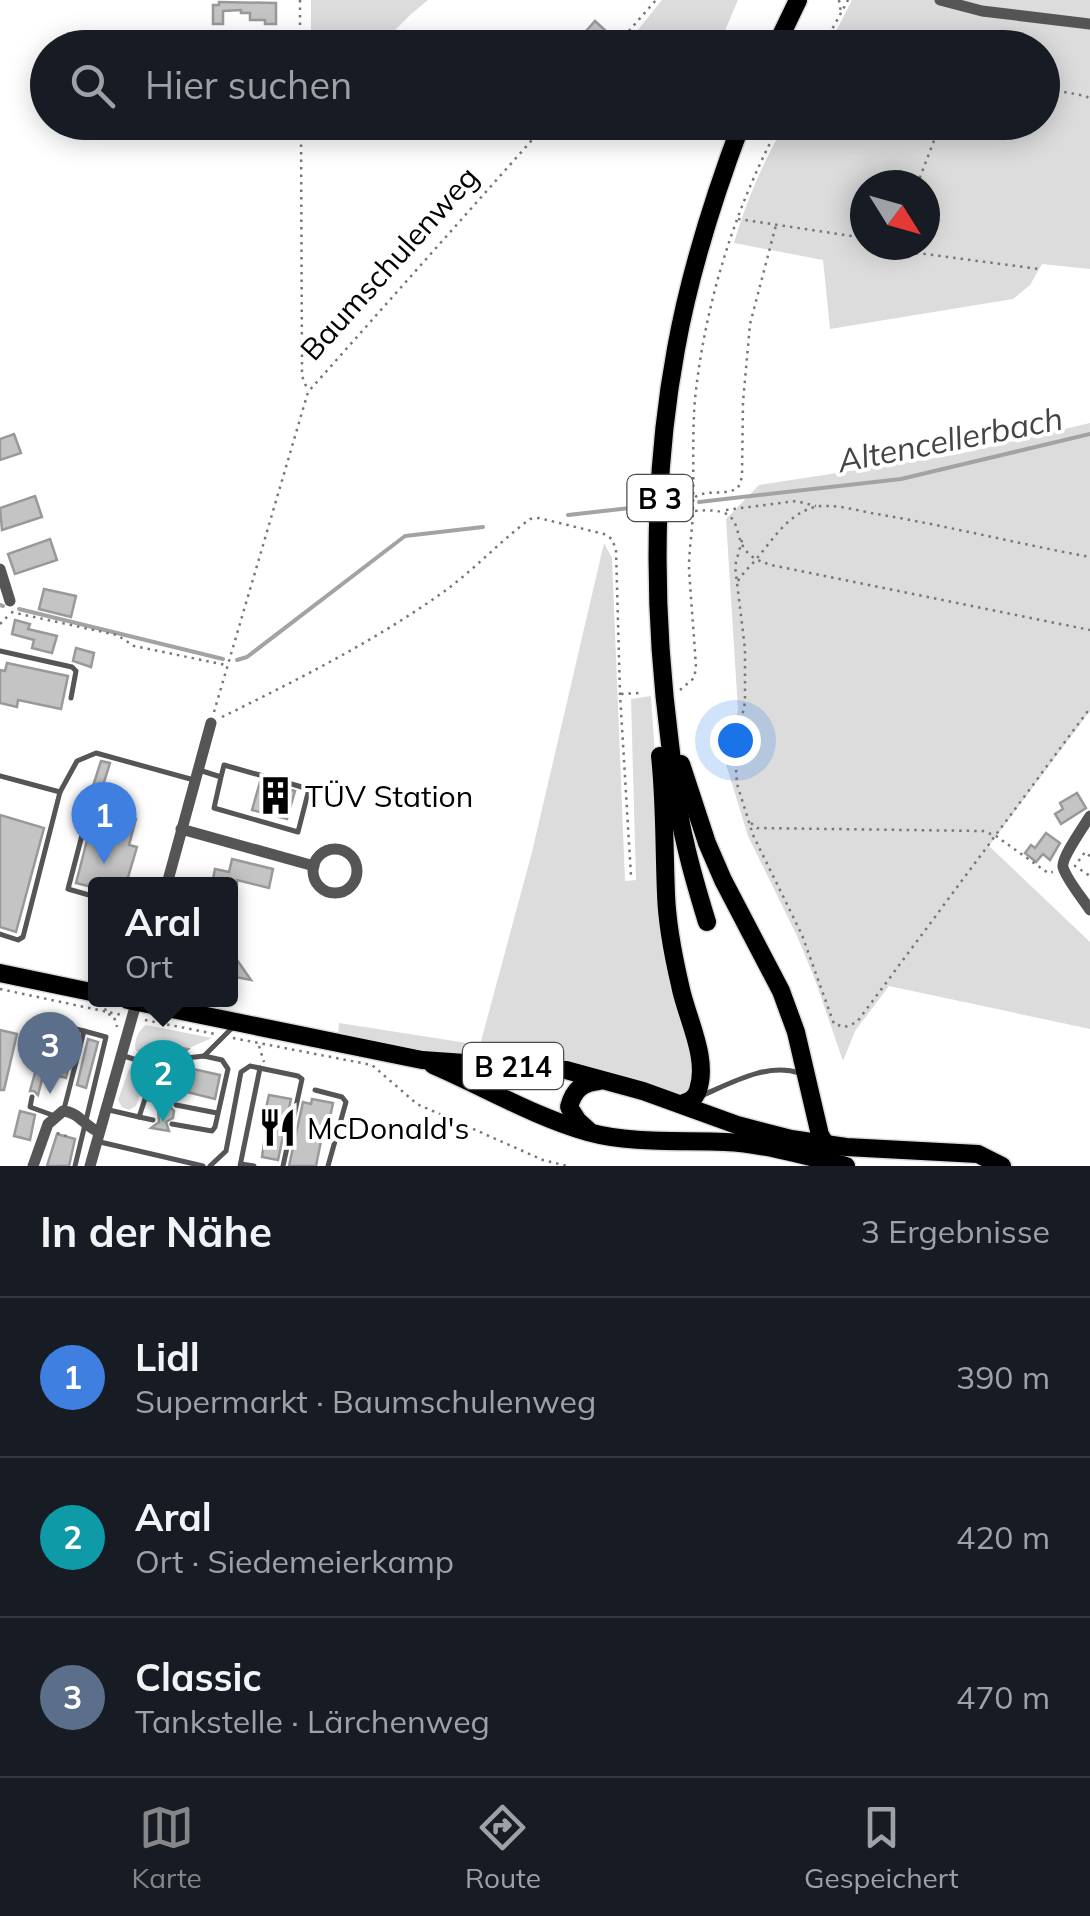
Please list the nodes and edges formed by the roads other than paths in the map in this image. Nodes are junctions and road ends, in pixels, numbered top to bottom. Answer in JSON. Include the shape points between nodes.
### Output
{"nodes":[{"id":1,"x":798,"y":0,"type":"edge"},
{"id":2,"x":940,"y":0,"type":"edge"},
{"id":3,"x":1090,"y":24,"type":"edge"},
{"id":4,"x":784,"y":30,"type":"edge"},
{"id":5,"x":736,"y":140,"type":"edge"},
{"id":6,"x":0,"y":569,"type":"edge"},
{"id":7,"x":10,"y":607,"type":"road end"},
{"id":8,"x":0,"y":650,"type":"edge"},
{"id":9,"x":661,"y":667,"type":"junction"},
{"id":10,"x":71,"y":698,"type":"dead end"},
{"id":11,"x":667,"y":720,"type":"junction"},
{"id":12,"x":211,"y":722,"type":"road end"},
{"id":13,"x":196,"y":775,"type":"junction"},
{"id":14,"x":0,"y":776,"type":"edge"},
{"id":15,"x":221,"y":777,"type":"junction"},
{"id":16,"x":60,"y":792,"type":"junction"},
{"id":17,"x":1090,"y":816,"type":"edge"},
{"id":18,"x":86,"y":820,"type":"dead end"},
{"id":19,"x":181,"y":829,"type":"junction"},
{"id":20,"x":314,"y":866,"type":"dead end"},
{"id":21,"x":168,"y":877,"type":"edge"},
{"id":22,"x":88,"y":894,"type":"edge"},
{"id":23,"x":1090,"y":910,"type":"edge"},
{"id":24,"x":707,"y":922,"type":"dead end"},
{"id":25,"x":0,"y":934,"type":"edge"},
{"id":26,"x":0,"y":973,"type":"edge"},
{"id":27,"x":88,"y":991,"type":"edge"},
{"id":28,"x":132,"y":1007,"type":"edge"},
{"id":29,"x":150,"y":1007,"type":"edge"},
{"id":30,"x":237,"y":1022,"type":"junction"},
{"id":31,"x":84,"y":1031,"type":"junction"},
{"id":32,"x":49,"y":1033,"type":"dead end"},
{"id":33,"x":169,"y":1055,"type":"dead end"},
{"id":34,"x":122,"y":1056,"type":"junction"},
{"id":35,"x":204,"y":1056,"type":"junction"},
{"id":36,"x":186,"y":1058,"type":"dead end"},
{"id":37,"x":422,"y":1060,"type":"junction"},
{"id":38,"x":156,"y":1066,"type":"junction"},
{"id":39,"x":260,"y":1068,"type":"junction"},
{"id":40,"x":604,"y":1080,"type":"junction"},
{"id":41,"x":809,"y":1082,"type":"junction"},
{"id":42,"x":315,"y":1090,"type":"dead end"},
{"id":43,"x":32,"y":1098,"type":"dead end"},
{"id":44,"x":146,"y":1098,"type":"junction"},
{"id":45,"x":160,"y":1102,"type":"dead end"},
{"id":46,"x":687,"y":1102,"type":"junction"},
{"id":47,"x":176,"y":1105,"type":"dead end"},
{"id":48,"x":106,"y":1109,"type":"junction"},
{"id":49,"x":217,"y":1112,"type":"junction"},
{"id":50,"x":59,"y":1114,"type":"junction"},
{"id":51,"x":139,"y":1117,"type":"junction"},
{"id":52,"x":153,"y":1120,"type":"dead end"},
{"id":53,"x":84,"y":1123,"type":"junction"},
{"id":54,"x":172,"y":1124,"type":"dead end"},
{"id":55,"x":590,"y":1132,"type":"junction"},
{"id":56,"x":98,"y":1137,"type":"junction"},
{"id":57,"x":826,"y":1145,"type":"junction"},
{"id":58,"x":956,"y":1152,"type":"junction"},
{"id":59,"x":241,"y":1165,"type":"edge"},
{"id":60,"x":34,"y":1166,"type":"edge"},
{"id":61,"x":75,"y":1166,"type":"edge"},
{"id":62,"x":90,"y":1166,"type":"edge"},
{"id":63,"x":206,"y":1166,"type":"edge"},
{"id":64,"x":254,"y":1166,"type":"edge"},
{"id":65,"x":283,"y":1166,"type":"edge"},
{"id":66,"x":328,"y":1166,"type":"edge"},
{"id":67,"x":846,"y":1166,"type":"edge"},
{"id":68,"x":984,"y":1166,"type":"edge"},
{"id":69,"x":1002,"y":1166,"type":"edge"}],
"edges":[{"from":1,"to":4,"type":"main road"},
{"from":2,"to":3,"type":"street"},
{"from":5,"to":9,"type":"main road","number":"B 3","via":[[688,290],[667,402],[658,533]]},
{"from":6,"to":7,"type":"street"},
{"from":8,"to":10,"type":"lane","via":[[72,668]]},
{"from":9,"to":11,"type":"main road","number":"B 3"},
{"from":9,"to":46,"type":"main road","via":[[653,689],[666,896],[700,1061],[698,1087]]},
{"from":11,"to":24,"type":"main road","number":"B 3","via":[[684,838]]},
{"from":11,"to":41,"type":"main road","via":[[707,844],[781,990]]},
{"from":12,"to":13,"type":"street"},
{"from":13,"to":15,"type":"lane"},
{"from":13,"to":16,"type":"lane","via":[[96,753],[77,761]]},
{"from":13,"to":19,"type":"street"},
{"from":14,"to":16,"type":"lane"},
{"from":15,"to":15,"type":"lane","via":[[224,765],[309,789],[298,832],[214,808]]},
{"from":16,"to":25,"type":"lane","via":[[22,937]]},
{"from":17,"to":23,"type":"street","via":[[1063,868]]},
{"from":18,"to":22,"type":"lane","via":[[68,889]]},
{"from":19,"to":20,"type":"street"},
{"from":19,"to":21,"type":"street"},
{"from":26,"to":27,"type":"main road"},
{"from":28,"to":34,"type":"street"},
{"from":29,"to":30,"type":"main road","number":"B 214"},
{"from":30,"to":35,"type":"lane"},
{"from":30,"to":37,"type":"main road","number":"B 214"},
{"from":31,"to":32,"type":"lane","via":[[52,1023]]},
{"from":31,"to":50,"type":"lane"},
{"from":31,"to":53,"type":"lane","via":[[106,1037]]},
{"from":33,"to":38,"type":"lane"},
{"from":34,"to":38,"type":"lane"},
{"from":34,"to":48,"type":"street"},
{"from":35,"to":36,"type":"lane"},
{"from":35,"to":49,"type":"lane","via":[[222,1060],[228,1069]]},
{"from":37,"to":40,"type":"main road","number":"B 214","via":[[566,1070]]},
{"from":37,"to":55,"type":"main road","number":"B 214"},
{"from":38,"to":44,"type":"lane"},
{"from":39,"to":59,"type":"lane"},
{"from":39,"to":63,"type":"lane","via":[[241,1072],[226,1151]]},
{"from":39,"to":65,"type":"lane","via":[[302,1079]]},
{"from":40,"to":46,"type":"main road","number":"B 214"},
{"from":40,"to":55,"type":"main road","via":[[577,1088],[569,1107]]},
{"from":41,"to":46,"type":"lane","via":[[777,1069]]},
{"from":41,"to":57,"type":"main road"},
{"from":42,"to":66,"type":"lane","via":[[346,1102]]},
{"from":43,"to":50,"type":"lane","via":[[30,1107]]},
{"from":44,"to":45,"type":"lane"},
{"from":44,"to":51,"type":"lane"},
{"from":46,"to":57,"type":"main road","number":"B 214","via":[[737,1125]]},
{"from":47,"to":49,"type":"lane"},
{"from":48,"to":51,"type":"lane"},
{"from":48,"to":56,"type":"street"},
{"from":49,"to":54,"type":"lane","via":[[212,1131]]},
{"from":50,"to":53,"type":"street"},
{"from":50,"to":60,"type":"street","via":[[44,1132]]},
{"from":51,"to":52,"type":"lane"},
{"from":53,"to":56,"type":"street"},
{"from":53,"to":61,"type":"lane"},
{"from":55,"to":67,"type":"main road","number":"B 214","via":[[728,1142]]},
{"from":56,"to":62,"type":"street"},
{"from":56,"to":63,"type":"lane"},
{"from":57,"to":58,"type":"main road","number":"B 214"},
{"from":58,"to":68,"type":"main road"},
{"from":58,"to":69,"type":"main road","number":"B 214"},
{"from":59,"to":64,"type":"lane"}]}
